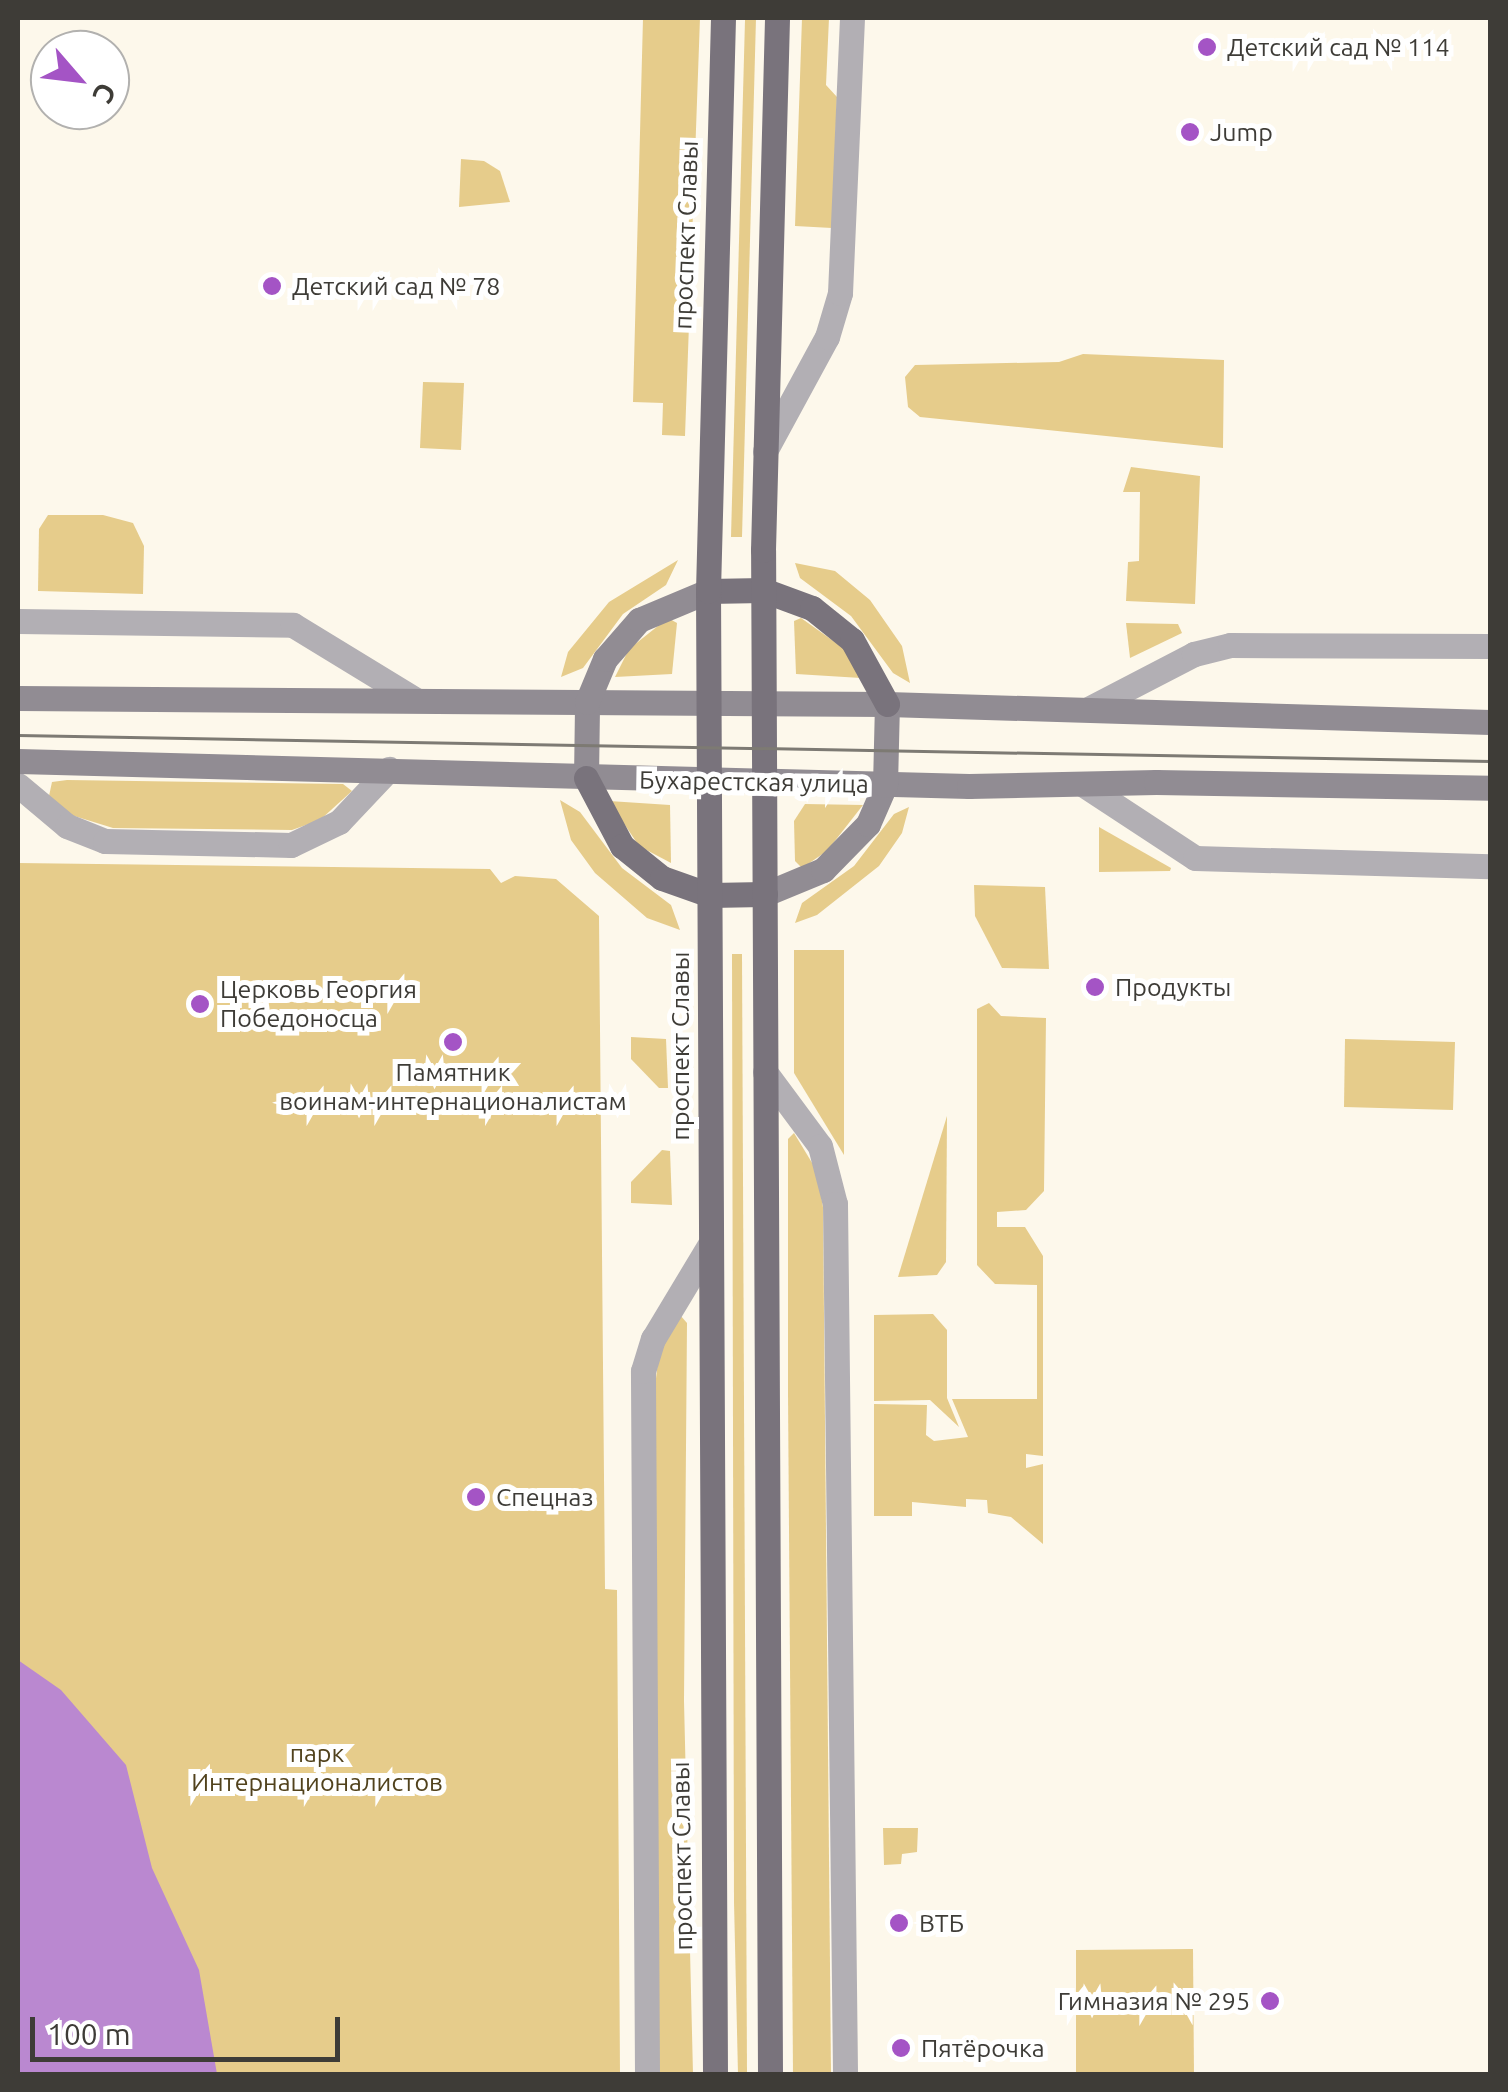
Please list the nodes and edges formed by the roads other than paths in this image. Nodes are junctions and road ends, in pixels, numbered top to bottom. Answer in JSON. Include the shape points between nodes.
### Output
{"nodes":[{"id":1,"x":723,"y":18,"type":"edge"},
{"id":2,"x":778,"y":18,"type":"edge"},
{"id":3,"x":852,"y":18,"type":"edge"},
{"id":4,"x":765,"y":451,"type":"junction"},
{"id":5,"x":708,"y":590,"type":"junction"},
{"id":6,"x":763,"y":590,"type":"junction"},
{"id":7,"x":18,"y":621,"type":"edge"},
{"id":8,"x":1490,"y":646,"type":"edge"},
{"id":9,"x":18,"y":698,"type":"edge"},
{"id":10,"x":414,"y":699,"type":"junction"},
{"id":11,"x":587,"y":702,"type":"junction"},
{"id":12,"x":708,"y":703,"type":"junction"},
{"id":13,"x":763,"y":704,"type":"junction"},
{"id":14,"x":887,"y":704,"type":"junction"},
{"id":15,"x":1090,"y":708,"type":"junction"},
{"id":16,"x":1490,"y":722,"type":"edge"},
{"id":17,"x":18,"y":761,"type":"edge"},
{"id":18,"x":389,"y":769,"type":"junction"},
{"id":19,"x":586,"y":778,"type":"junction"},
{"id":20,"x":709,"y":780,"type":"junction"},
{"id":21,"x":764,"y":781,"type":"junction"},
{"id":22,"x":18,"y":785,"type":"edge"},
{"id":23,"x":885,"y":785,"type":"junction"},
{"id":24,"x":1084,"y":785,"type":"junction"},
{"id":25,"x":1490,"y":788,"type":"edge"},
{"id":26,"x":1490,"y":866,"type":"edge"},
{"id":27,"x":764,"y":894,"type":"junction"},
{"id":28,"x":710,"y":895,"type":"junction"},
{"id":29,"x":765,"y":1072,"type":"junction"},
{"id":30,"x":710,"y":1244,"type":"junction"},
{"id":31,"x":646,"y":2074,"type":"edge"},
{"id":32,"x":715,"y":2074,"type":"edge"},
{"id":33,"x":770,"y":2074,"type":"edge"},
{"id":34,"x":845,"y":2074,"type":"edge"}],
"edges":[{"from":1,"to":5,"type":"main road","name":"проспект Славы"},
{"from":2,"to":4,"type":"main road"},
{"from":3,"to":4,"type":"street","via":[[840,293],[828,338]]},
{"from":4,"to":6,"type":"main road"},
{"from":5,"to":6,"type":"main road"},
{"from":5,"to":11,"type":"main road","via":[[639,620],[605,659]]},
{"from":5,"to":12,"type":"main road","name":"проспект Славы"},
{"from":6,"to":13,"type":"main road"},
{"from":6,"to":14,"type":"main road","via":[[834,622],[868,661]]},
{"from":7,"to":10,"type":"street","via":[[292,626]]},
{"from":8,"to":15,"type":"street","via":[[1230,645],[1194,654]]},
{"from":9,"to":10,"type":"main road"},
{"from":10,"to":11,"type":"main road"},
{"from":11,"to":12,"type":"main road"},
{"from":11,"to":19,"type":"main road"},
{"from":12,"to":13,"type":"main road"},
{"from":12,"to":20,"type":"main road","name":"проспект Славы"},
{"from":13,"to":14,"type":"main road"},
{"from":13,"to":21,"type":"main road"},
{"from":14,"to":15,"type":"main road"},
{"from":14,"to":23,"type":"main road"},
{"from":15,"to":16,"type":"main road"},
{"from":17,"to":18,"type":"main road","name":"Бухарестская улица"},
{"from":18,"to":19,"type":"main road","name":"Бухарестская улица"},
{"from":18,"to":22,"type":"street","via":[[339,822],[292,845],[104,841],[67,826]]},
{"from":19,"to":20,"type":"main road","name":"Бухарестская улица"},
{"from":19,"to":28,"type":"main road","via":[[622,846],[662,878]]},
{"from":20,"to":21,"type":"main road","name":"Бухарестская улица"},
{"from":20,"to":28,"type":"main road","name":"проспект Славы"},
{"from":21,"to":23,"type":"main road","name":"Бухарестская улица"},
{"from":21,"to":27,"type":"main road"},
{"from":23,"to":24,"type":"main road","name":"Бухарестская улица"},
{"from":23,"to":27,"type":"main road","via":[[868,824],[840,857],[805,881]]},
{"from":24,"to":25,"type":"main road","name":"Бухарестская улица"},
{"from":24,"to":26,"type":"street","via":[[1195,858]]},
{"from":27,"to":28,"type":"main road"},
{"from":27,"to":29,"type":"main road"},
{"from":28,"to":30,"type":"main road","name":"проспект Славы"},
{"from":29,"to":33,"type":"main road"},
{"from":29,"to":34,"type":"street","via":[[820,1146],[835,1204]]},
{"from":30,"to":31,"type":"street","via":[[652,1339],[643,1371]]},
{"from":30,"to":32,"type":"main road","name":"проспект Славы"}]}
